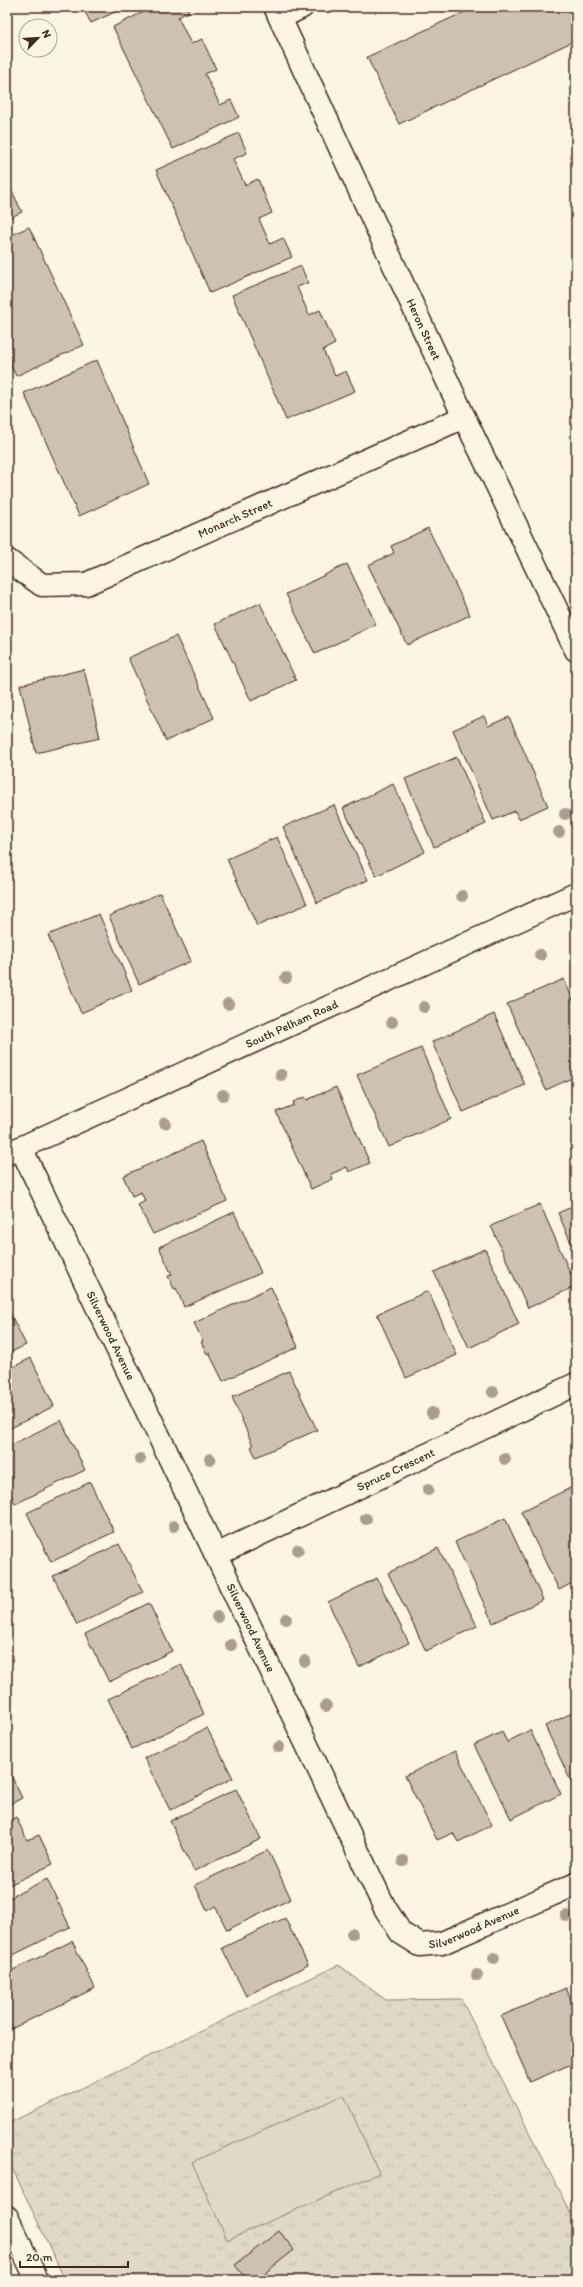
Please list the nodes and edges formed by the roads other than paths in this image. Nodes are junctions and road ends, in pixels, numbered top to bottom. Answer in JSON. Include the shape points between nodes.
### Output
{"nodes":[{"id":1,"x":302,"y":7,"type":"edge"},
{"id":2,"x":278,"y":13,"type":"edge"},
{"id":3,"x":464,"y":417,"type":"junction"},
{"id":4,"x":7,"y":560,"type":"edge"},
{"id":5,"x":576,"y":650,"type":"edge"},
{"id":6,"x":576,"y":894,"type":"edge"},
{"id":7,"x":14,"y":1151,"type":"edge"},
{"id":8,"x":576,"y":1384,"type":"edge"},
{"id":9,"x":216,"y":1555,"type":"junction"},
{"id":10,"x":576,"y":1884,"type":"edge"},
{"id":11,"x":7,"y":2217,"type":"edge"},
{"id":12,"x":37,"y":2280,"type":"edge"}],
"edges":[{"from":1,"to":2,"type":"street"},
{"from":2,"to":3,"type":"street","name":"Heron Street"},
{"from":3,"to":4,"type":"street","name":"Monarch Street","via":[[86,584],[42,585]]},
{"from":3,"to":5,"type":"street","name":"Heron Street"},
{"from":6,"to":7,"type":"street","name":"South Pelham Road"},
{"from":7,"to":9,"type":"street","name":"Silverwood Avenue"},
{"from":8,"to":9,"type":"street","name":"Spruce Crescent"},
{"from":9,"to":10,"type":"street","name":"Silverwood Avenue","via":[[385,1908],[400,1933],[420,1945],[442,1943]]},
{"from":11,"to":12,"type":"street"}]}
